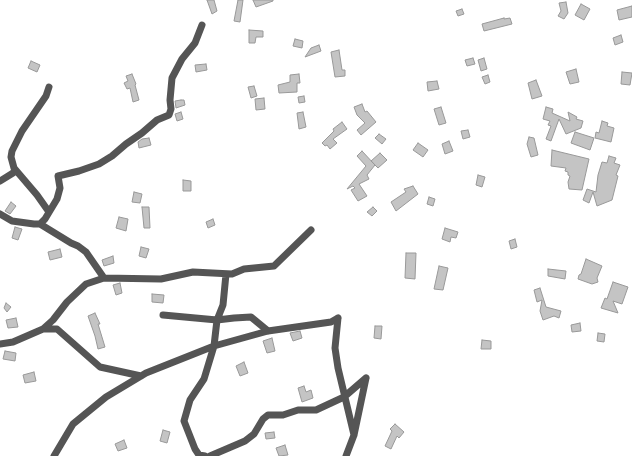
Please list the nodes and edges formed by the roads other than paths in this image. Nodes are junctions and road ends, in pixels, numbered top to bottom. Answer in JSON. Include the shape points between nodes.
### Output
{"nodes":[{"id":1,"x":202,"y":25,"type":"dead end"},
{"id":2,"x":49,"y":87,"type":"dead end"},
{"id":3,"x":15,"y":170,"type":"junction"},
{"id":4,"x":0,"y":181,"type":"edge"},
{"id":5,"x":49,"y":212,"type":"junction"},
{"id":6,"x":0,"y":214,"type":"edge"},
{"id":7,"x":40,"y":224,"type":"junction"},
{"id":8,"x":311,"y":230,"type":"dead end"},
{"id":9,"x":226,"y":274,"type":"junction"},
{"id":10,"x":104,"y":278,"type":"junction"},
{"id":11,"x":163,"y":315,"type":"dead end"},
{"id":12,"x":217,"y":320,"type":"junction"},
{"id":13,"x":43,"y":330,"type":"junction"},
{"id":14,"x":268,"y":330,"type":"junction"},
{"id":15,"x":0,"y":344,"type":"edge"},
{"id":16,"x":214,"y":346,"type":"junction"},
{"id":17,"x":140,"y":376,"type":"junction"},
{"id":18,"x":344,"y":397,"type":"junction"},
{"id":19,"x":354,"y":435,"type":"junction"},
{"id":20,"x":222,"y":453,"type":"edge"},
{"id":21,"x":54,"y":456,"type":"edge"},
{"id":22,"x":205,"y":456,"type":"edge"},
{"id":23,"x":210,"y":456,"type":"edge"},
{"id":24,"x":346,"y":456,"type":"edge"}],
"edges":[{"from":1,"to":5,"type":"street","via":[[195,43],[182,59],[172,78],[169,115],[157,120],[99,164],[58,176],[60,188],[57,200]]},
{"from":2,"to":3,"type":"street","via":[[12,151]]},
{"from":3,"to":4,"type":"street"},
{"from":3,"to":5,"type":"street"},
{"from":5,"to":7,"type":"street"},
{"from":6,"to":7,"type":"street","via":[[12,221]]},
{"from":7,"to":10,"type":"street","via":[[86,252]]},
{"from":8,"to":9,"type":"street","via":[[274,266]]},
{"from":9,"to":10,"type":"street","via":[[193,272],[161,279]]},
{"from":9,"to":12,"type":"street","via":[[223,305]]},
{"from":10,"to":13,"type":"street","via":[[86,284]]},
{"from":11,"to":12,"type":"street"},
{"from":12,"to":14,"type":"street","via":[[251,317]]},
{"from":12,"to":16,"type":"street"},
{"from":13,"to":15,"type":"street","via":[[13,342]]},
{"from":13,"to":17,"type":"street","via":[[57,329],[100,367]]},
{"from":14,"to":16,"type":"street"},
{"from":14,"to":18,"type":"street","via":[[331,322],[338,318],[335,348]]},
{"from":16,"to":17,"type":"street"},
{"from":16,"to":22,"type":"street","via":[[204,379],[190,400],[184,421],[195,449],[199,455]]},
{"from":17,"to":21,"type":"street","via":[[106,397],[73,424]]},
{"from":18,"to":19,"type":"street"},
{"from":18,"to":19,"type":"street","via":[[366,378]]},
{"from":18,"to":20,"type":"street","via":[[316,410],[268,415],[254,434]]},
{"from":19,"to":24,"type":"street"},
{"from":20,"to":23,"type":"street"}]}
